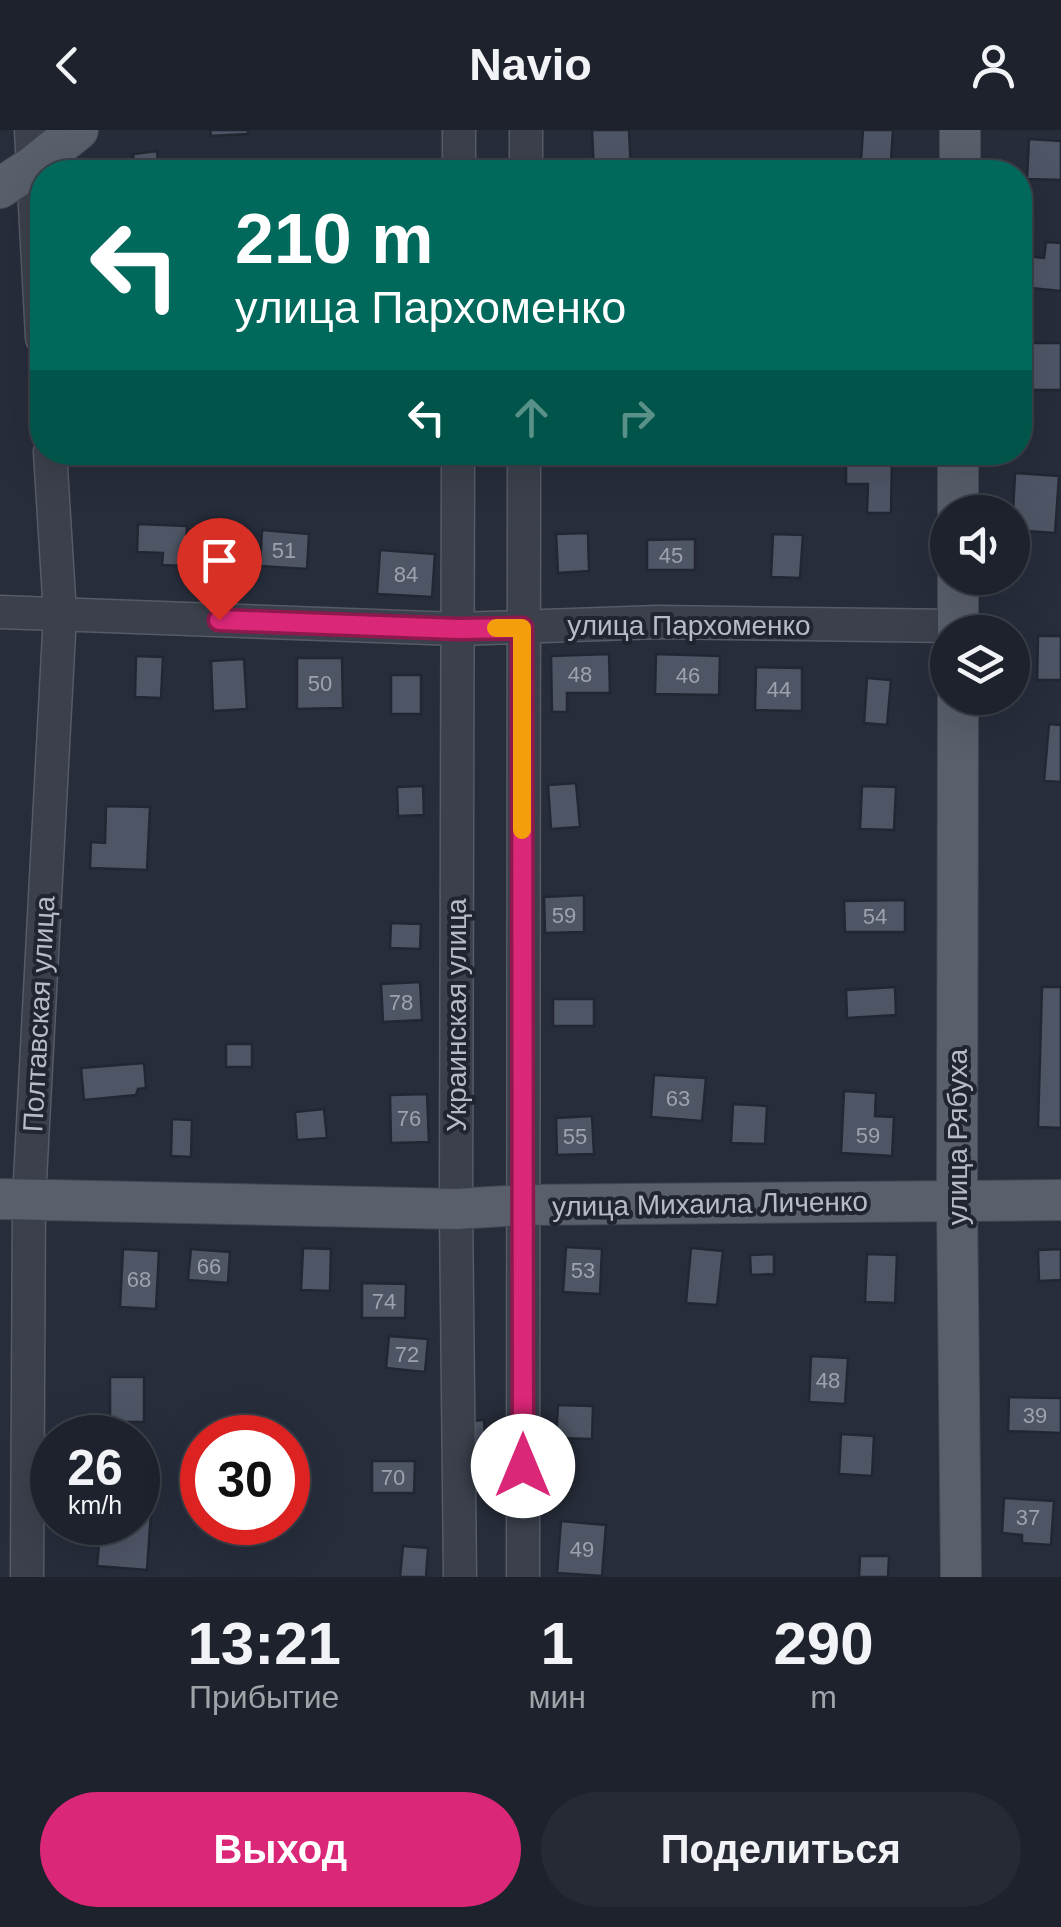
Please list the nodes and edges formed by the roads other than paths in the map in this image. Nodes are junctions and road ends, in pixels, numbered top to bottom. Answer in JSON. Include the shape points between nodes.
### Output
{"nodes":[{"id":1,"x":78,"y":130,"type":"edge"},
{"id":2,"x":459,"y":130,"type":"edge"},
{"id":3,"x":526,"y":130,"type":"edge"},
{"id":4,"x":960,"y":130,"type":"edge"},
{"id":5,"x":459,"y":160,"type":"edge"},
{"id":6,"x":526,"y":160,"type":"edge"},
{"id":7,"x":960,"y":160,"type":"edge"},
{"id":8,"x":21,"y":162,"type":"edge"},
{"id":9,"x":30,"y":237,"type":"edge"},
{"id":10,"x":51,"y":465,"type":"edge"},
{"id":11,"x":458,"y":465,"type":"edge"},
{"id":12,"x":524,"y":465,"type":"edge"},
{"id":13,"x":958,"y":465,"type":"edge"},
{"id":14,"x":958,"y":495,"type":"edge"},
{"id":15,"x":0,"y":612,"type":"edge"},
{"id":16,"x":60,"y":614,"type":"junction"},
{"id":17,"x":522,"y":628,"type":"junction"},
{"id":18,"x":930,"y":628,"type":"edge"},
{"id":19,"x":458,"y":629,"type":"junction"},
{"id":20,"x":958,"y":715,"type":"edge"},
{"id":21,"x":14,"y":1200,"type":"edge"},
{"id":22,"x":1061,"y":1200,"type":"edge"},
{"id":23,"x":957,"y":1201,"type":"junction"},
{"id":24,"x":522,"y":1205,"type":"junction"},
{"id":25,"x":456,"y":1209,"type":"junction"},
{"id":26,"x":28,"y":1577,"type":"edge"},
{"id":27,"x":460,"y":1577,"type":"edge"},
{"id":28,"x":523,"y":1577,"type":"edge"},
{"id":29,"x":961,"y":1577,"type":"edge"}],
"edges":[{"from":1,"to":8,"type":"main road"},
{"from":2,"to":5,"type":"street"},
{"from":3,"to":6,"type":"street"},
{"from":4,"to":7,"type":"main road"},
{"from":8,"to":9,"type":"street"},
{"from":10,"to":16,"type":"street","name":"Полтавская улица"},
{"from":11,"to":19,"type":"street","name":"Украинская улица"},
{"from":12,"to":17,"type":"street"},
{"from":13,"to":14,"type":"main road"},
{"from":15,"to":16,"type":"street","name":"улица Пархоменко"},
{"from":16,"to":19,"type":"street","name":"улица Пархоменко"},
{"from":16,"to":21,"type":"street","name":"Полтавская улица"},
{"from":17,"to":18,"type":"street","name":"улица Пархоменко","via":[[658,622]]},
{"from":17,"to":19,"type":"street","name":"улица Пархоменко"},
{"from":17,"to":24,"type":"street"},
{"from":19,"to":25,"type":"street","name":"Украинская улица"},
{"from":20,"to":23,"type":"main road","name":"улица Рябуха"},
{"from":21,"to":25,"type":"main road","name":"улица Михаила Личенко"},
{"from":21,"to":26,"type":"street","name":"Полтавская улица"},
{"from":22,"to":23,"type":"main road","name":"улица Михаила Личенко"},
{"from":23,"to":24,"type":"main road","name":"улица Михаила Личенко"},
{"from":23,"to":29,"type":"main road","name":"улица Рябуха"},
{"from":24,"to":25,"type":"main road","name":"улица Михаила Личенко"},
{"from":24,"to":28,"type":"street"},
{"from":25,"to":27,"type":"street","name":"Украинская улица"}]}
